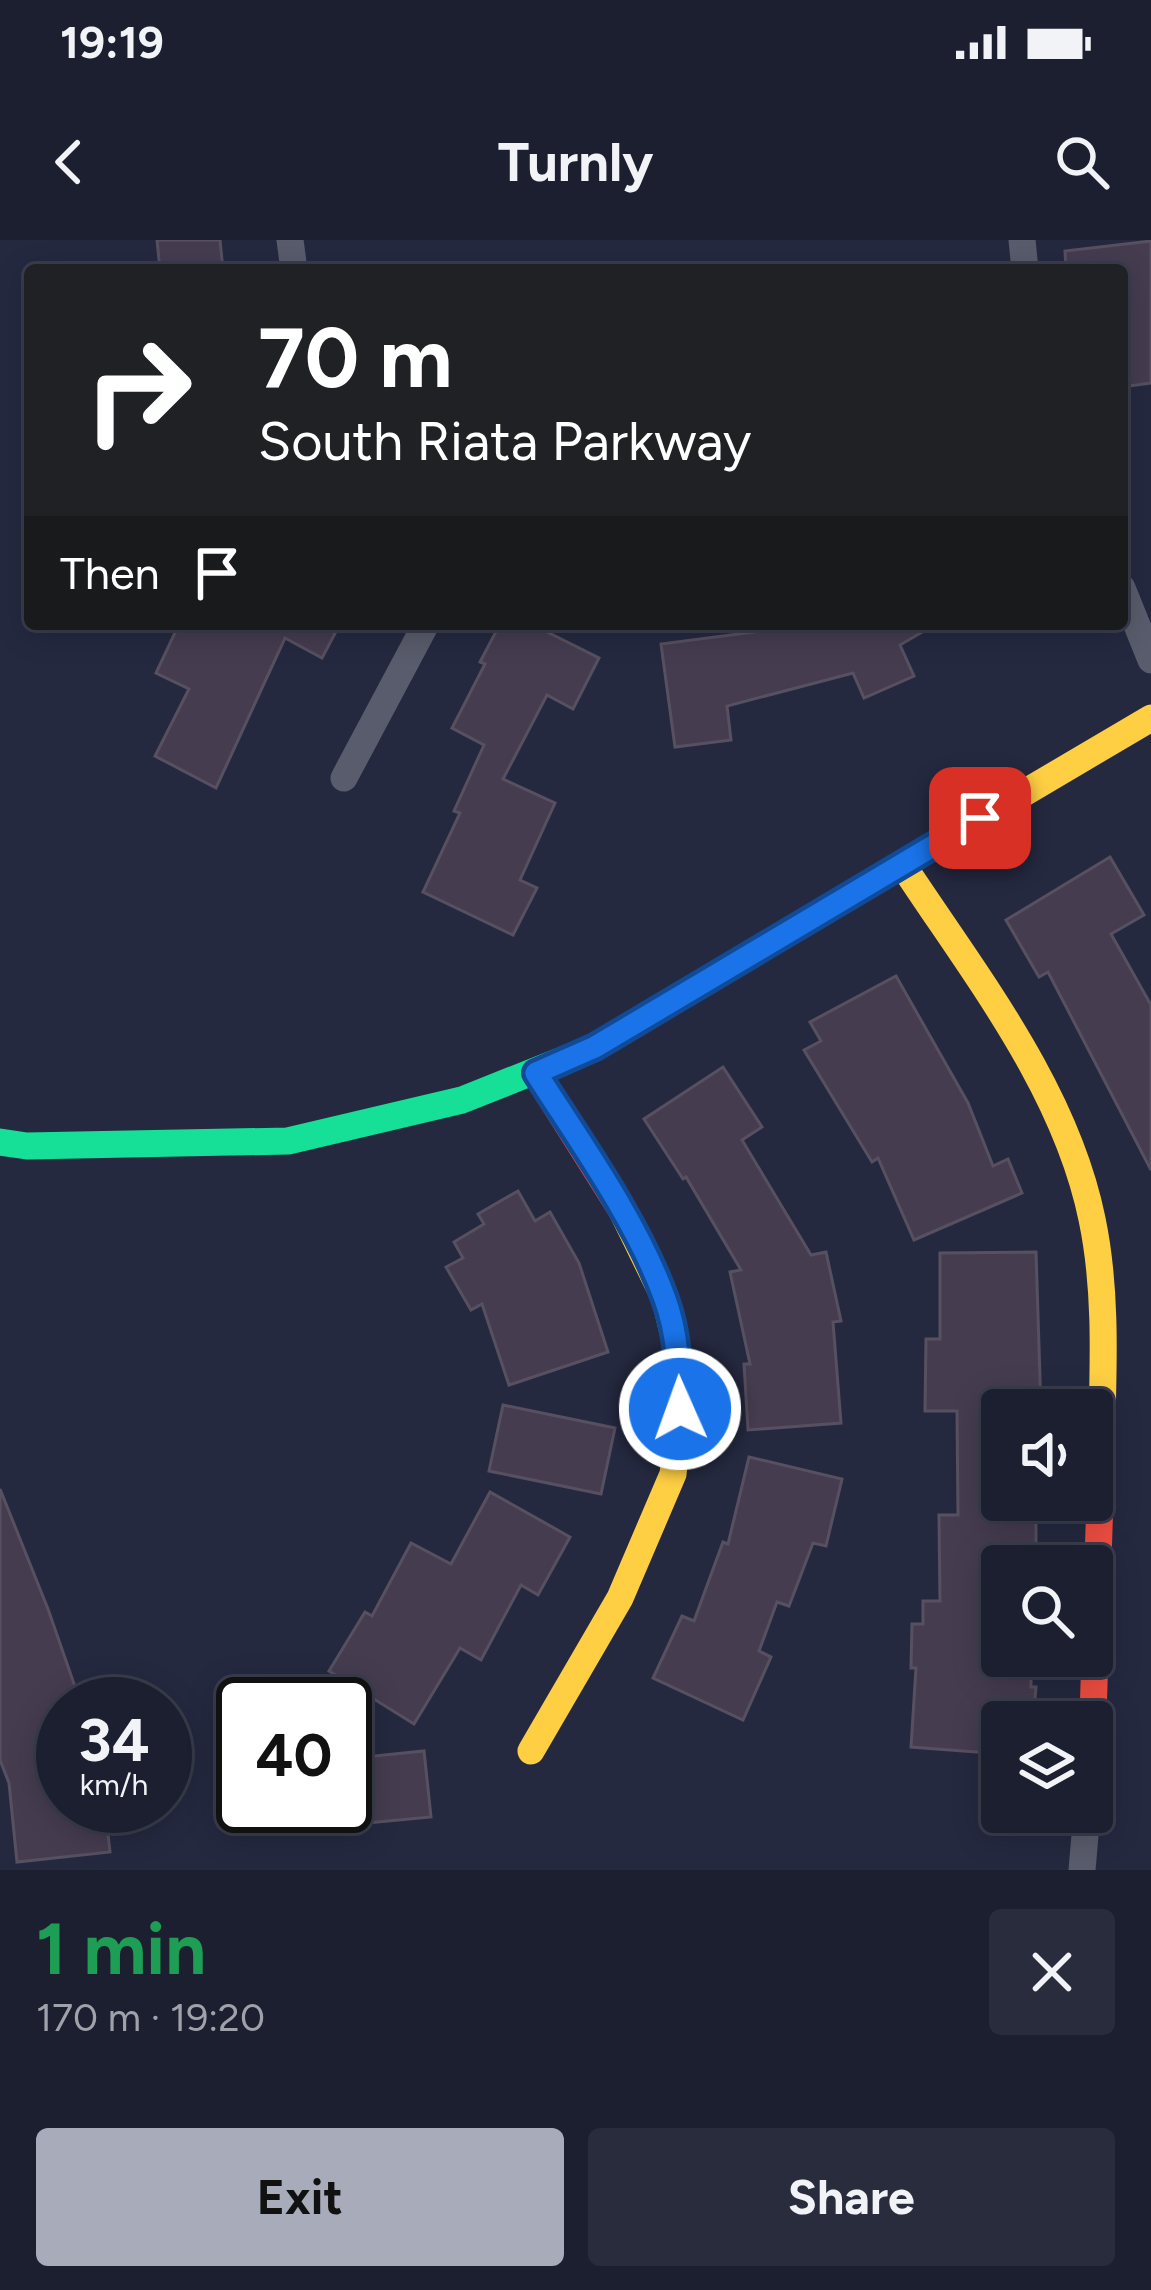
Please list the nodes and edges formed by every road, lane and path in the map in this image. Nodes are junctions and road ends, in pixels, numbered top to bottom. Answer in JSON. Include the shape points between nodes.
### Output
{"nodes":[{"id":1,"x":1128,"y":603,"type":"edge"},
{"id":2,"x":423,"y":630,"type":"edge"},
{"id":3,"x":1151,"y":660,"type":"edge"},
{"id":4,"x":1151,"y":718,"type":"edge"},
{"id":5,"x":344,"y":778,"type":"dead end"},
{"id":6,"x":902,"y":864,"type":"junction"},
{"id":7,"x":536,"y":1073,"type":"junction"},
{"id":8,"x":0,"y":1142,"type":"edge"},
{"id":9,"x":1094,"y":1701,"type":"edge"},
{"id":10,"x":531,"y":1751,"type":"dead end"},
{"id":11,"x":1085,"y":1833,"type":"edge"},
{"id":12,"x":1082,"y":1870,"type":"edge"}],
"edges":[{"from":1,"to":3,"type":"street"},
{"from":2,"to":5,"type":"street"},
{"from":4,"to":6,"type":"street"},
{"from":6,"to":7,"type":"street","via":[[595,1047]]},
{"from":6,"to":9,"type":"street","via":[[1037,1078],[1086,1192],[1102,1283]]},
{"from":7,"to":8,"type":"street","via":[[462,1100],[288,1141]]},
{"from":7,"to":10,"type":"street","via":[[615,1197],[665,1299],[680,1409],[673,1474],[620,1598]]},
{"from":11,"to":12,"type":"street"}]}
